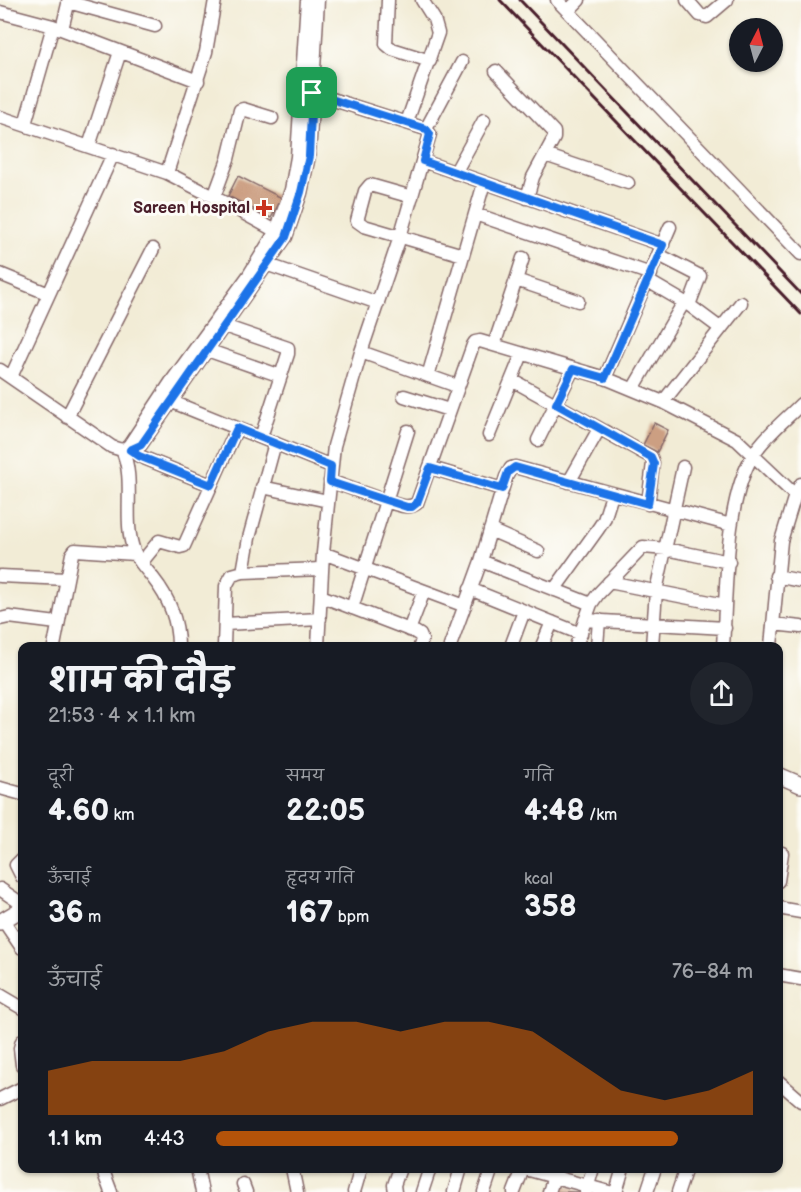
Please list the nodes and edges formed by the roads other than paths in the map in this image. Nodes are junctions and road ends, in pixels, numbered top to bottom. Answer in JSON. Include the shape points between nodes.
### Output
{"nodes":[{"id":1,"x":215,"y":0,"type":"edge"},
{"id":2,"x":307,"y":0,"type":"edge"},
{"id":3,"x":318,"y":0,"type":"edge"},
{"id":4,"x":388,"y":0,"type":"edge"},
{"id":5,"x":422,"y":0,"type":"edge"},
{"id":6,"x":556,"y":0,"type":"edge"},
{"id":7,"x":579,"y":0,"type":"edge"},
{"id":8,"x":687,"y":0,"type":"edge"},
{"id":9,"x":727,"y":0,"type":"edge"},
{"id":10,"x":68,"y":1,"type":"edge"},
{"id":11,"x":568,"y":11,"type":"junction"},
{"id":12,"x":0,"y":12,"type":"edge"},
{"id":13,"x":155,"y":26,"type":"dead end"},
{"id":14,"x":57,"y":28,"type":"junction"},
{"id":15,"x":120,"y":52,"type":"junction"},
{"id":16,"x":430,"y":61,"type":"junction"},
{"id":17,"x":462,"y":62,"type":"dead end"},
{"id":18,"x":496,"y":71,"type":"dead end"},
{"id":19,"x":198,"y":81,"type":"junction"},
{"id":20,"x":312,"y":93,"type":"junction"},
{"id":21,"x":0,"y":117,"type":"edge"},
{"id":22,"x":272,"y":118,"type":"dead end"},
{"id":23,"x":484,"y":120,"type":"dead end"},
{"id":24,"x":407,"y":122,"type":"junction"},
{"id":25,"x":25,"y":124,"type":"junction"},
{"id":26,"x":426,"y":129,"type":"junction"},
{"id":27,"x":89,"y":146,"type":"junction"},
{"id":28,"x":113,"y":154,"type":"junction"},
{"id":29,"x":544,"y":155,"type":"junction"},
{"id":30,"x":423,"y":161,"type":"junction"},
{"id":31,"x":167,"y":173,"type":"junction"},
{"id":32,"x":455,"y":173,"type":"junction"},
{"id":33,"x":484,"y":183,"type":"junction"},
{"id":34,"x":628,"y":183,"type":"dead end"},
{"id":35,"x":214,"y":197,"type":"junction"},
{"id":36,"x":412,"y":197,"type":"junction"},
{"id":37,"x":527,"y":198,"type":"junction"},
{"id":38,"x":475,"y":214,"type":"junction"},
{"id":39,"x":670,"y":227,"type":"dead end"},
{"id":40,"x":281,"y":234,"type":"junction"},
{"id":41,"x":400,"y":237,"type":"junction"},
{"id":42,"x":153,"y":249,"type":"dead end"},
{"id":43,"x":661,"y":250,"type":"junction"},
{"id":44,"x":801,"y":254,"type":"edge"},
{"id":45,"x":463,"y":255,"type":"junction"},
{"id":46,"x":523,"y":258,"type":"dead end"},
{"id":47,"x":262,"y":263,"type":"junction"},
{"id":48,"x":0,"y":274,"type":"edge"},
{"id":49,"x":649,"y":277,"type":"junction"},
{"id":50,"x":516,"y":280,"type":"junction"},
{"id":51,"x":49,"y":294,"type":"junction"},
{"id":52,"x":578,"y":301,"type":"dead end"},
{"id":53,"x":378,"y":303,"type":"junction"},
{"id":54,"x":741,"y":303,"type":"dead end"},
{"id":55,"x":687,"y":304,"type":"junction"},
{"id":56,"x":224,"y":326,"type":"junction"},
{"id":57,"x":720,"y":328,"type":"junction"},
{"id":58,"x":494,"y":345,"type":"junction"},
{"id":59,"x":207,"y":350,"type":"junction"},
{"id":60,"x":361,"y":352,"type":"junction"},
{"id":61,"x":522,"y":354,"type":"junction"},
{"id":62,"x":573,"y":369,"type":"junction"},
{"id":63,"x":0,"y":370,"type":"edge"},
{"id":64,"x":281,"y":376,"type":"junction"},
{"id":65,"x":428,"y":376,"type":"junction"},
{"id":66,"x":11,"y":377,"type":"junction"},
{"id":67,"x":605,"y":378,"type":"junction"},
{"id":68,"x":512,"y":380,"type":"junction"},
{"id":69,"x":457,"y":386,"type":"junction"},
{"id":70,"x":633,"y":389,"type":"junction"},
{"id":71,"x":404,"y":396,"type":"dead end"},
{"id":72,"x":166,"y":399,"type":"junction"},
{"id":73,"x":663,"y":402,"type":"junction"},
{"id":74,"x":556,"y":404,"type":"junction"},
{"id":75,"x":801,"y":404,"type":"edge"},
{"id":76,"x":449,"y":410,"type":"junction"},
{"id":77,"x":67,"y":417,"type":"junction"},
{"id":78,"x":237,"y":428,"type":"junction"},
{"id":79,"x":599,"y":429,"type":"junction"},
{"id":80,"x":408,"y":431,"type":"dead end"},
{"id":81,"x":489,"y":435,"type":"dead end"},
{"id":82,"x":261,"y":437,"type":"junction"},
{"id":83,"x":538,"y":440,"type":"dead end"},
{"id":84,"x":275,"y":443,"type":"junction"},
{"id":85,"x":126,"y":449,"type":"junction"},
{"id":86,"x":753,"y":455,"type":"junction"},
{"id":87,"x":331,"y":466,"type":"junction"},
{"id":88,"x":683,"y":467,"type":"dead end"},
{"id":89,"x":430,"y":468,"type":"junction"},
{"id":90,"x":330,"y":482,"type":"junction"},
{"id":91,"x":569,"y":483,"type":"junction"},
{"id":92,"x":211,"y":485,"type":"junction"},
{"id":93,"x":262,"y":487,"type":"junction"},
{"id":94,"x":502,"y":489,"type":"junction"},
{"id":95,"x":612,"y":495,"type":"junction"},
{"id":96,"x":797,"y":497,"type":"edge"},
{"id":97,"x":328,"y":501,"type":"junction"},
{"id":98,"x":386,"y":501,"type":"junction"},
{"id":99,"x":648,"y":504,"type":"junction"},
{"id":100,"x":675,"y":510,"type":"junction"},
{"id":101,"x":731,"y":525,"type":"junction"},
{"id":102,"x":490,"y":530,"type":"junction"},
{"id":103,"x":666,"y":549,"type":"junction"},
{"id":104,"x":538,"y":551,"type":"dead end"},
{"id":105,"x":323,"y":553,"type":"junction"},
{"id":106,"x":138,"y":558,"type":"junction"},
{"id":107,"x":480,"y":561,"type":"junction"},
{"id":108,"x":729,"y":562,"type":"junction"},
{"id":109,"x":322,"y":569,"type":"junction"},
{"id":110,"x":364,"y":569,"type":"junction"},
{"id":111,"x":243,"y":572,"type":"junction"},
{"id":112,"x":0,"y":576,"type":"edge"},
{"id":113,"x":776,"y":576,"type":"junction"},
{"id":114,"x":67,"y":579,"type":"junction"},
{"id":115,"x":801,"y":581,"type":"edge"},
{"id":116,"x":609,"y":582,"type":"junction"},
{"id":117,"x":471,"y":589,"type":"junction"},
{"id":118,"x":555,"y":590,"type":"junction"},
{"id":119,"x":424,"y":591,"type":"junction"},
{"id":120,"x":656,"y":591,"type":"junction"},
{"id":121,"x":321,"y":596,"type":"junction"},
{"id":122,"x":591,"y":604,"type":"junction"},
{"id":123,"x":725,"y":605,"type":"junction"},
{"id":124,"x":465,"y":606,"type":"junction"},
{"id":125,"x":352,"y":608,"type":"junction"},
{"id":126,"x":524,"y":611,"type":"junction"},
{"id":127,"x":0,"y":618,"type":"edge"},
{"id":128,"x":320,"y":619,"type":"junction"},
{"id":129,"x":585,"y":620,"type":"junction"},
{"id":130,"x":599,"y":620,"type":"junction"},
{"id":131,"x":552,"y":622,"type":"junction"},
{"id":132,"x":57,"y":623,"type":"junction"},
{"id":133,"x":654,"y":623,"type":"junction"},
{"id":134,"x":225,"y":624,"type":"junction"},
{"id":135,"x":773,"y":624,"type":"junction"},
{"id":136,"x":801,"y":627,"type":"edge"},
{"id":137,"x":724,"y":628,"type":"junction"},
{"id":138,"x":409,"y":630,"type":"junction"},
{"id":139,"x":580,"y":634,"type":"junction"},
{"id":140,"x":55,"y":642,"type":"edge"},
{"id":141,"x":178,"y":642,"type":"edge"},
{"id":142,"x":225,"y":642,"type":"edge"},
{"id":143,"x":318,"y":642,"type":"edge"},
{"id":144,"x":421,"y":642,"type":"edge"},
{"id":145,"x":452,"y":642,"type":"edge"},
{"id":146,"x":512,"y":642,"type":"edge"},
{"id":147,"x":544,"y":642,"type":"edge"},
{"id":148,"x":577,"y":642,"type":"edge"},
{"id":149,"x":597,"y":642,"type":"edge"},
{"id":150,"x":652,"y":642,"type":"edge"},
{"id":151,"x":723,"y":642,"type":"edge"},
{"id":152,"x":771,"y":642,"type":"edge"},
{"id":153,"x":783,"y":777,"type":"edge"},
{"id":154,"x":801,"y":784,"type":"edge"},
{"id":155,"x":0,"y":788,"type":"edge"},
{"id":156,"x":18,"y":793,"type":"edge"},
{"id":157,"x":0,"y":889,"type":"edge"},
{"id":158,"x":18,"y":901,"type":"edge"},
{"id":159,"x":783,"y":909,"type":"edge"},
{"id":160,"x":18,"y":911,"type":"edge"},
{"id":161,"x":801,"y":912,"type":"edge"},
{"id":162,"x":1,"y":921,"type":"edge"},
{"id":163,"x":18,"y":943,"type":"edge"},
{"id":164,"x":783,"y":976,"type":"edge"},
{"id":165,"x":801,"y":979,"type":"edge"},
{"id":166,"x":0,"y":995,"type":"edge"},
{"id":167,"x":18,"y":1006,"type":"edge"},
{"id":168,"x":783,"y":1085,"type":"edge"},
{"id":169,"x":18,"y":1090,"type":"edge"},
{"id":170,"x":0,"y":1100,"type":"edge"},
{"id":171,"x":801,"y":1101,"type":"edge"},
{"id":172,"x":104,"y":1173,"type":"edge"},
{"id":173,"x":198,"y":1173,"type":"edge"},
{"id":174,"x":293,"y":1173,"type":"edge"},
{"id":175,"x":360,"y":1173,"type":"edge"},
{"id":176,"x":398,"y":1173,"type":"edge"},
{"id":177,"x":428,"y":1173,"type":"edge"},
{"id":178,"x":460,"y":1173,"type":"edge"},
{"id":179,"x":490,"y":1173,"type":"edge"},
{"id":180,"x":521,"y":1173,"type":"edge"},
{"id":181,"x":555,"y":1173,"type":"edge"},
{"id":182,"x":592,"y":1173,"type":"edge"},
{"id":183,"x":622,"y":1173,"type":"edge"},
{"id":184,"x":653,"y":1173,"type":"edge"},
{"id":185,"x":684,"y":1173,"type":"edge"},
{"id":186,"x":587,"y":1189,"type":"edge"},
{"id":187,"x":111,"y":1192,"type":"edge"},
{"id":188,"x":202,"y":1192,"type":"edge"},
{"id":189,"x":297,"y":1192,"type":"edge"},
{"id":190,"x":354,"y":1192,"type":"edge"},
{"id":191,"x":395,"y":1192,"type":"edge"},
{"id":192,"x":422,"y":1192,"type":"edge"},
{"id":193,"x":454,"y":1192,"type":"edge"},
{"id":194,"x":484,"y":1192,"type":"edge"},
{"id":195,"x":514,"y":1192,"type":"edge"},
{"id":196,"x":549,"y":1192,"type":"edge"},
{"id":197,"x":609,"y":1192,"type":"edge"},
{"id":198,"x":616,"y":1192,"type":"edge"},
{"id":199,"x":647,"y":1192,"type":"edge"},
{"id":200,"x":678,"y":1192,"type":"edge"}],
"edges":[{"from":1,"to":19,"type":"street"},
{"from":2,"to":40,"type":"street","via":[[297,157]]},
{"from":3,"to":20,"type":"street"},
{"from":4,"to":16,"type":"street","via":[[386,44]]},
{"from":5,"to":16,"type":"street","via":[[438,26]]},
{"from":6,"to":11,"type":"street"},
{"from":7,"to":11,"type":"street"},
{"from":8,"to":9,"type":"street","via":[[700,15],[707,17]]},
{"from":10,"to":13,"type":"street"},
{"from":10,"to":14,"type":"street"},
{"from":11,"to":44,"type":"street"},
{"from":12,"to":14,"type":"street"},
{"from":14,"to":15,"type":"street"},
{"from":14,"to":25,"type":"street"},
{"from":15,"to":19,"type":"street"},
{"from":15,"to":27,"type":"street"},
{"from":16,"to":24,"type":"street"},
{"from":17,"to":26,"type":"street"},
{"from":18,"to":29,"type":"street","via":[[554,132]]},
{"from":19,"to":31,"type":"street"},
{"from":20,"to":24,"type":"street"},
{"from":20,"to":40,"type":"street","via":[[309,156],[301,192]]},
{"from":21,"to":25,"type":"street"},
{"from":22,"to":35,"type":"street","via":[[240,110]]},
{"from":23,"to":32,"type":"street"},
{"from":24,"to":26,"type":"street"},
{"from":25,"to":27,"type":"street"},
{"from":26,"to":30,"type":"street","via":[[430,134]]},
{"from":27,"to":28,"type":"street"},
{"from":28,"to":31,"type":"street"},
{"from":28,"to":51,"type":"street"},
{"from":29,"to":34,"type":"street"},
{"from":29,"to":37,"type":"street"},
{"from":30,"to":32,"type":"street"},
{"from":30,"to":36,"type":"street"},
{"from":31,"to":35,"type":"street"},
{"from":32,"to":33,"type":"street"},
{"from":33,"to":37,"type":"street"},
{"from":33,"to":38,"type":"street"},
{"from":35,"to":40,"type":"street"},
{"from":36,"to":41,"type":"street"},
{"from":36,"to":41,"type":"street","via":[[370,185],[357,217],[359,224]]},
{"from":37,"to":43,"type":"street"},
{"from":38,"to":45,"type":"street"},
{"from":38,"to":49,"type":"street"},
{"from":39,"to":43,"type":"street"},
{"from":40,"to":47,"type":"street"},
{"from":41,"to":45,"type":"street"},
{"from":41,"to":53,"type":"street"},
{"from":42,"to":77,"type":"street"},
{"from":43,"to":49,"type":"street"},
{"from":43,"to":55,"type":"street","via":[[700,276]]},
{"from":45,"to":65,"type":"street"},
{"from":46,"to":50,"type":"street"},
{"from":47,"to":53,"type":"street"},
{"from":47,"to":56,"type":"street"},
{"from":47,"to":72,"type":"street"},
{"from":48,"to":51,"type":"street"},
{"from":49,"to":55,"type":"street"},
{"from":49,"to":67,"type":"street"},
{"from":50,"to":52,"type":"street"},
{"from":50,"to":58,"type":"street"},
{"from":51,"to":66,"type":"street"},
{"from":53,"to":60,"type":"street"},
{"from":54,"to":57,"type":"street"},
{"from":55,"to":57,"type":"street"},
{"from":55,"to":70,"type":"street"},
{"from":56,"to":59,"type":"street"},
{"from":56,"to":64,"type":"street","via":[[288,348]]},
{"from":57,"to":73,"type":"street"},
{"from":58,"to":61,"type":"street"},
{"from":58,"to":69,"type":"street","via":[[475,342]]},
{"from":59,"to":64,"type":"street"},
{"from":59,"to":72,"type":"street"},
{"from":60,"to":65,"type":"street"},
{"from":60,"to":87,"type":"street"},
{"from":61,"to":62,"type":"street"},
{"from":61,"to":68,"type":"street"},
{"from":62,"to":67,"type":"street"},
{"from":62,"to":74,"type":"street"},
{"from":63,"to":66,"type":"street"},
{"from":64,"to":82,"type":"street"},
{"from":65,"to":69,"type":"street"},
{"from":66,"to":77,"type":"street"},
{"from":67,"to":70,"type":"street"},
{"from":68,"to":74,"type":"street"},
{"from":68,"to":81,"type":"street"},
{"from":69,"to":76,"type":"street"},
{"from":70,"to":73,"type":"street"},
{"from":71,"to":76,"type":"street"},
{"from":72,"to":78,"type":"street"},
{"from":72,"to":85,"type":"street"},
{"from":73,"to":86,"type":"street","via":[[737,440]]},
{"from":74,"to":79,"type":"street"},
{"from":74,"to":83,"type":"street"},
{"from":75,"to":86,"type":"street"},
{"from":76,"to":89,"type":"street"},
{"from":77,"to":85,"type":"street","via":[[112,447]]},
{"from":78,"to":82,"type":"street"},
{"from":78,"to":92,"type":"street"},
{"from":79,"to":91,"type":"street"},
{"from":79,"to":99,"type":"street","via":[[653,460]]},
{"from":80,"to":98,"type":"street"},
{"from":82,"to":84,"type":"street"},
{"from":84,"to":87,"type":"street"},
{"from":84,"to":93,"type":"street"},
{"from":85,"to":92,"type":"street"},
{"from":85,"to":106,"type":"street","via":[[128,511]]},
{"from":86,"to":96,"type":"street"},
{"from":86,"to":101,"type":"street"},
{"from":87,"to":90,"type":"street"},
{"from":88,"to":100,"type":"street"},
{"from":89,"to":94,"type":"street"},
{"from":89,"to":98,"type":"street","via":[[419,499],[412,507]]},
{"from":90,"to":97,"type":"street"},
{"from":90,"to":98,"type":"street"},
{"from":91,"to":94,"type":"street","via":[[515,467],[508,472]]},
{"from":91,"to":95,"type":"street"},
{"from":92,"to":106,"type":"street","via":[[184,546],[159,542]]},
{"from":93,"to":97,"type":"street"},
{"from":93,"to":111,"type":"street"},
{"from":94,"to":102,"type":"street"},
{"from":95,"to":99,"type":"street"},
{"from":95,"to":118,"type":"street","via":[[604,520]]},
{"from":96,"to":113,"type":"street","via":[[781,541]]},
{"from":97,"to":105,"type":"street"},
{"from":98,"to":110,"type":"street"},
{"from":99,"to":100,"type":"street"},
{"from":100,"to":101,"type":"street"},
{"from":100,"to":103,"type":"street"},
{"from":101,"to":108,"type":"street"},
{"from":102,"to":104,"type":"street"},
{"from":102,"to":107,"type":"street"},
{"from":103,"to":108,"type":"street"},
{"from":103,"to":116,"type":"street","via":[[643,547]]},
{"from":103,"to":120,"type":"street"},
{"from":105,"to":109,"type":"street"},
{"from":105,"to":110,"type":"street"},
{"from":106,"to":114,"type":"street","via":[[75,550]]},
{"from":106,"to":141,"type":"street","via":[[166,597]]},
{"from":107,"to":117,"type":"street"},
{"from":107,"to":118,"type":"street"},
{"from":108,"to":123,"type":"street"},
{"from":109,"to":111,"type":"street"},
{"from":109,"to":121,"type":"street"},
{"from":110,"to":119,"type":"street"},
{"from":110,"to":125,"type":"street"},
{"from":111,"to":134,"type":"street","via":[[228,580]]},
{"from":112,"to":114,"type":"street"},
{"from":113,"to":115,"type":"street"},
{"from":113,"to":135,"type":"street"},
{"from":114,"to":132,"type":"street"},
{"from":116,"to":120,"type":"street"},
{"from":116,"to":122,"type":"street"},
{"from":117,"to":124,"type":"street"},
{"from":117,"to":126,"type":"street"},
{"from":118,"to":122,"type":"street"},
{"from":119,"to":124,"type":"street"},
{"from":119,"to":138,"type":"street"},
{"from":120,"to":123,"type":"street"},
{"from":120,"to":133,"type":"street"},
{"from":121,"to":125,"type":"street"},
{"from":121,"to":128,"type":"street"},
{"from":122,"to":129,"type":"street"},
{"from":123,"to":137,"type":"street"},
{"from":124,"to":145,"type":"street"},
{"from":125,"to":138,"type":"street"},
{"from":126,"to":131,"type":"street"},
{"from":126,"to":146,"type":"street"},
{"from":127,"to":132,"type":"street"},
{"from":128,"to":134,"type":"street"},
{"from":128,"to":143,"type":"street"},
{"from":129,"to":130,"type":"street"},
{"from":129,"to":139,"type":"street"},
{"from":130,"to":133,"type":"street"},
{"from":130,"to":149,"type":"street"},
{"from":131,"to":139,"type":"street"},
{"from":131,"to":147,"type":"street"},
{"from":132,"to":140,"type":"street"},
{"from":133,"to":137,"type":"street"},
{"from":133,"to":150,"type":"street"},
{"from":134,"to":142,"type":"street"},
{"from":135,"to":136,"type":"street"},
{"from":135,"to":152,"type":"street"},
{"from":137,"to":151,"type":"street"},
{"from":138,"to":144,"type":"street","via":[[420,636]]},
{"from":139,"to":148,"type":"street"},
{"from":153,"to":154,"type":"main road"},
{"from":155,"to":156,"type":"street"},
{"from":157,"to":158,"type":"street"},
{"from":159,"to":161,"type":"street"},
{"from":160,"to":162,"type":"main road"},
{"from":162,"to":163,"type":"street"},
{"from":164,"to":165,"type":"street"},
{"from":166,"to":167,"type":"street"},
{"from":168,"to":171,"type":"street"},
{"from":169,"to":170,"type":"street"},
{"from":172,"to":187,"type":"street"},
{"from":173,"to":188,"type":"street"},
{"from":174,"to":189,"type":"street"},
{"from":175,"to":190,"type":"street"},
{"from":176,"to":191,"type":"street"},
{"from":177,"to":192,"type":"street"},
{"from":178,"to":193,"type":"street"},
{"from":179,"to":194,"type":"street"},
{"from":180,"to":195,"type":"street"},
{"from":181,"to":186,"type":"street"},
{"from":181,"to":196,"type":"street"},
{"from":182,"to":186,"type":"street"},
{"from":183,"to":198,"type":"street"},
{"from":184,"to":199,"type":"street"},
{"from":185,"to":200,"type":"street"},
{"from":186,"to":197,"type":"street"}]}
